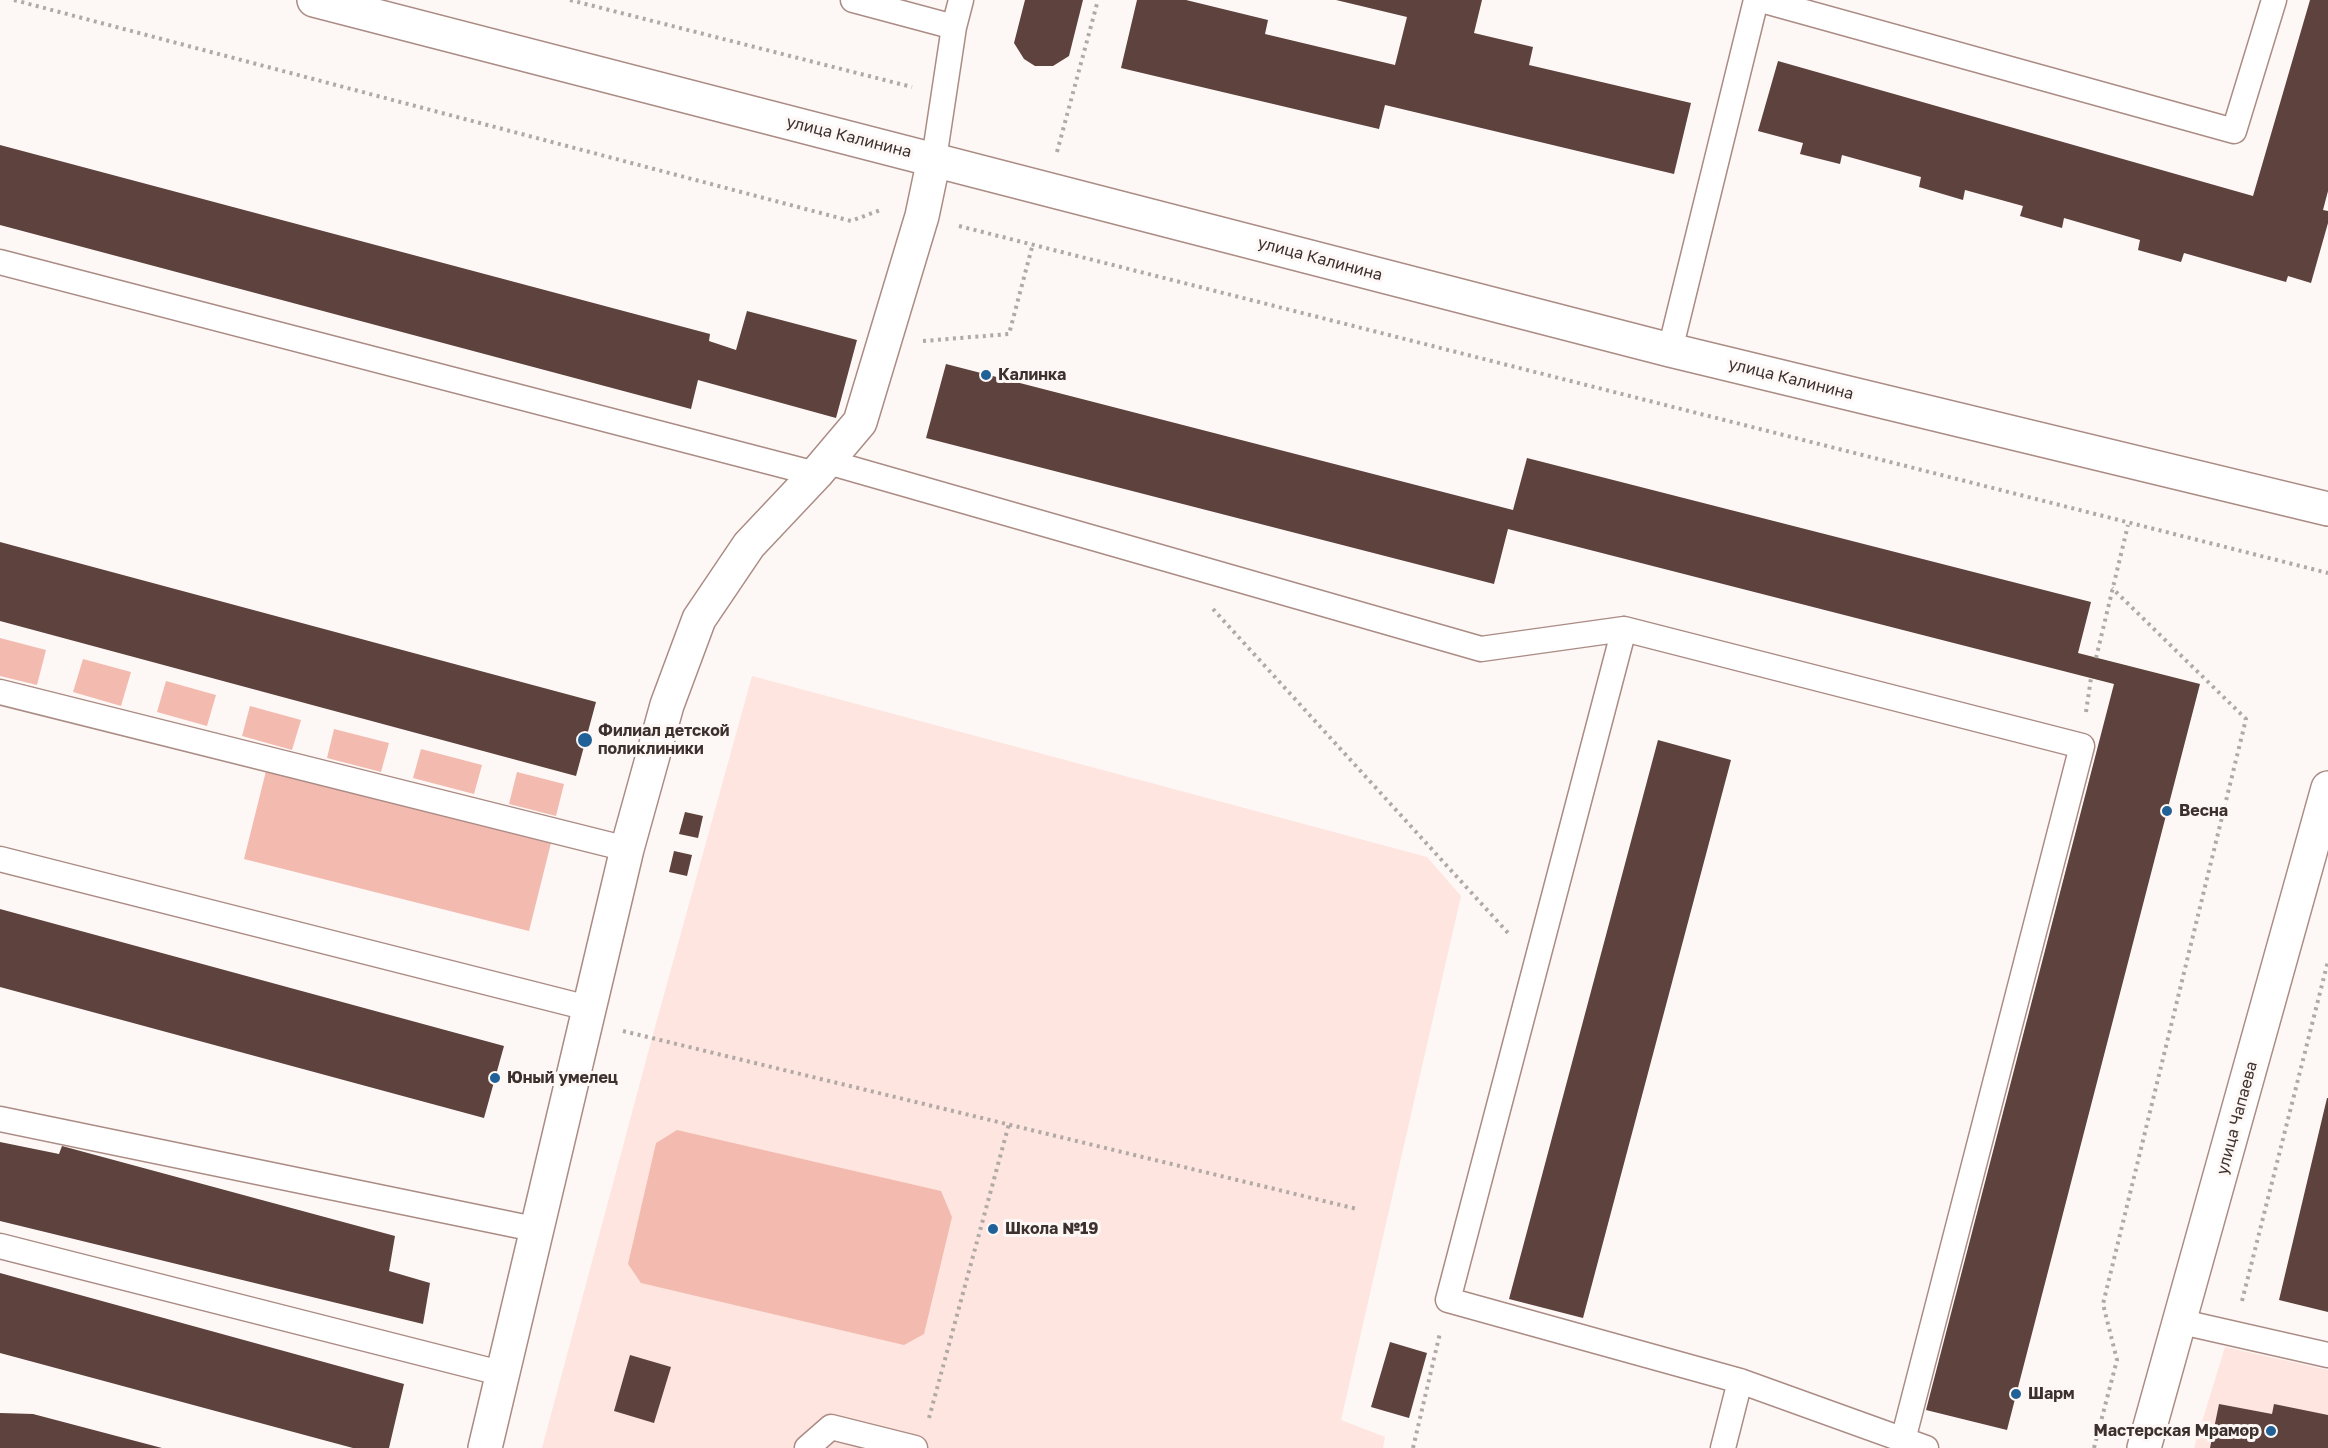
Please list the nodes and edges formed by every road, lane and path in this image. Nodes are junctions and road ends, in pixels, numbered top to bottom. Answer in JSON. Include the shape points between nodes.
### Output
{"nodes":[{"id":1,"x":14,"y":0,"type":"edge"},
{"id":2,"x":314,"y":0,"type":"edge"},
{"id":3,"x":570,"y":0,"type":"edge"},
{"id":4,"x":853,"y":0,"type":"edge"},
{"id":5,"x":961,"y":0,"type":"edge"},
{"id":6,"x":1098,"y":0,"type":"edge"},
{"id":7,"x":1756,"y":0,"type":"edge"},
{"id":8,"x":1761,"y":0,"type":"edge"},
{"id":9,"x":2274,"y":0,"type":"edge"},
{"id":10,"x":358,"y":5,"type":"edge"},
{"id":11,"x":954,"y":27,"type":"junction"},
{"id":12,"x":944,"y":95,"type":"junction"},
{"id":13,"x":1057,"y":152,"type":"dead end"},
{"id":14,"x":934,"y":159,"type":"junction"},
{"id":15,"x":922,"y":216,"type":"junction"},
{"id":16,"x":1032,"y":247,"type":"junction"},
{"id":17,"x":0,"y":262,"type":"edge"},
{"id":18,"x":885,"y":344,"type":"junction"},
{"id":19,"x":1670,"y":350,"type":"junction"},
{"id":20,"x":822,"y":468,"type":"junction"},
{"id":21,"x":2328,"y":509,"type":"edge"},
{"id":22,"x":2128,"y":525,"type":"junction"},
{"id":23,"x":2328,"y":573,"type":"edge"},
{"id":24,"x":2112,"y":588,"type":"junction"},
{"id":25,"x":1208,"y":603,"type":"dead end"},
{"id":26,"x":1624,"y":629,"type":"junction"},
{"id":27,"x":2096,"y":658,"type":"dead end"},
{"id":28,"x":0,"y":692,"type":"edge"},
{"id":29,"x":2328,"y":788,"type":"edge"},
{"id":30,"x":627,"y":849,"type":"junction"},
{"id":31,"x":0,"y":859,"type":"edge"},
{"id":32,"x":2328,"y":961,"type":"edge"},
{"id":33,"x":1538,"y":966,"type":"junction"},
{"id":34,"x":588,"y":1008,"type":"junction"},
{"id":35,"x":619,"y":1030,"type":"dead end"},
{"id":36,"x":0,"y":1119,"type":"edge"},
{"id":37,"x":1009,"y":1124,"type":"junction"},
{"id":38,"x":1357,"y":1209,"type":"dead end"},
{"id":39,"x":539,"y":1230,"type":"junction"},
{"id":40,"x":0,"y":1246,"type":"edge"},
{"id":41,"x":1448,"y":1300,"type":"junction"},
{"id":42,"x":2182,"y":1322,"type":"junction"},
{"id":43,"x":2233,"y":1334,"type":"junction"},
{"id":44,"x":2328,"y":1355,"type":"edge"},
{"id":45,"x":504,"y":1374,"type":"junction"},
{"id":46,"x":1740,"y":1381,"type":"junction"},
{"id":47,"x":927,"y":1425,"type":"dead end"},
{"id":48,"x":1903,"y":1440,"type":"junction"},
{"id":49,"x":485,"y":1448,"type":"edge"},
{"id":50,"x":807,"y":1448,"type":"edge"},
{"id":51,"x":915,"y":1448,"type":"edge"},
{"id":52,"x":1413,"y":1448,"type":"edge"},
{"id":53,"x":1723,"y":1448,"type":"edge"},
{"id":54,"x":1926,"y":1448,"type":"edge"},
{"id":55,"x":2094,"y":1448,"type":"edge"},
{"id":56,"x":2144,"y":1448,"type":"edge"}],
"edges":[{"from":1,"to":15,"type":"path","via":[[850,221],[889,207]]},
{"from":2,"to":10,"type":"street","name":"улица Калинина"},
{"from":3,"to":12,"type":"path"},
{"from":4,"to":11,"type":"lane"},
{"from":5,"to":11,"type":"lane"},
{"from":6,"to":13,"type":"path"},
{"from":7,"to":19,"type":"lane"},
{"from":8,"to":9,"type":"lane","via":[[2234,131]]},
{"from":10,"to":14,"type":"street","name":"улица Калинина"},
{"from":11,"to":12,"type":"lane"},
{"from":12,"to":14,"type":"lane"},
{"from":14,"to":15,"type":"street"},
{"from":14,"to":19,"type":"street","name":"улица Калинина"},
{"from":15,"to":16,"type":"path"},
{"from":15,"to":18,"type":"street"},
{"from":16,"to":18,"type":"path","via":[[1009,334]]},
{"from":16,"to":22,"type":"path"},
{"from":17,"to":20,"type":"lane"},
{"from":18,"to":20,"type":"street","via":[[860,422]]},
{"from":19,"to":21,"type":"street","name":"улица Калинина"},
{"from":20,"to":26,"type":"lane","via":[[1481,649]]},
{"from":20,"to":30,"type":"street","via":[[749,545],[699,618],[668,705]]},
{"from":22,"to":23,"type":"path"},
{"from":22,"to":24,"type":"path"},
{"from":24,"to":27,"type":"path"},
{"from":24,"to":55,"type":"path","via":[[2246,719],[2103,1304],[2117,1360]]},
{"from":25,"to":33,"type":"path"},
{"from":26,"to":33,"type":"lane"},
{"from":26,"to":48,"type":"lane","via":[[2082,746]]},
{"from":28,"to":30,"type":"lane"},
{"from":29,"to":42,"type":"street","name":"улица Чапаева"},
{"from":30,"to":34,"type":"street"},
{"from":31,"to":34,"type":"lane"},
{"from":32,"to":43,"type":"path"},
{"from":33,"to":41,"type":"lane"},
{"from":34,"to":39,"type":"street"},
{"from":35,"to":37,"type":"path"},
{"from":36,"to":39,"type":"lane"},
{"from":37,"to":38,"type":"path"},
{"from":37,"to":47,"type":"path"},
{"from":39,"to":45,"type":"street"},
{"from":40,"to":45,"type":"lane"},
{"from":41,"to":46,"type":"lane"},
{"from":41,"to":52,"type":"path"},
{"from":42,"to":43,"type":"lane"},
{"from":42,"to":56,"type":"street","name":"улица Чапаева"},
{"from":43,"to":44,"type":"lane"},
{"from":45,"to":49,"type":"street"},
{"from":46,"to":48,"type":"lane"},
{"from":46,"to":53,"type":"lane"},
{"from":48,"to":54,"type":"lane"},
{"from":50,"to":51,"type":"lane","via":[[831,1427]]}]}
